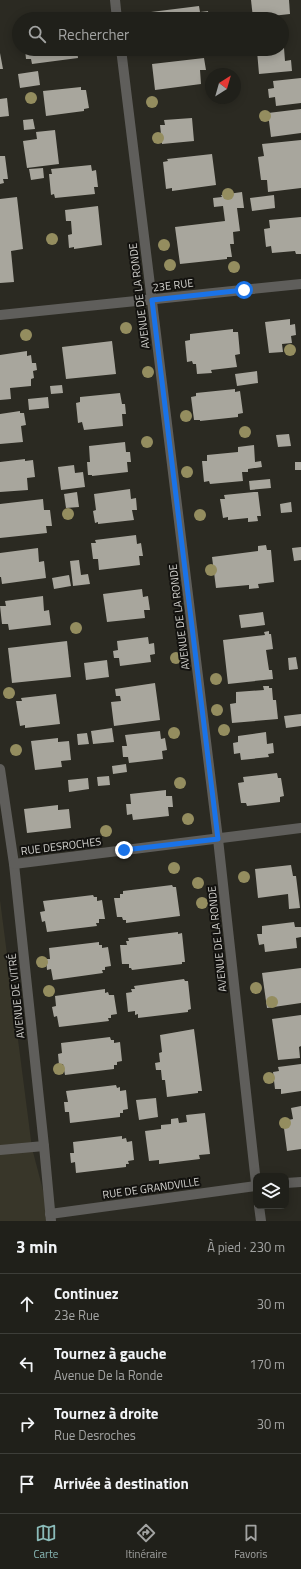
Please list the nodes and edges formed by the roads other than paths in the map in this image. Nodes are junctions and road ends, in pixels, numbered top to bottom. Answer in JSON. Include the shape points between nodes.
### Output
{"nodes":[{"id":1,"x":115,"y":0,"type":"edge"},
{"id":2,"x":117,"y":12,"type":"edge"},
{"id":3,"x":122,"y":56,"type":"edge"},
{"id":4,"x":301,"y":284,"type":"edge"},
{"id":5,"x":152,"y":300,"type":"junction"},
{"id":6,"x":0,"y":315,"type":"edge"},
{"id":7,"x":0,"y":769,"type":"edge"},
{"id":8,"x":301,"y":828,"type":"edge"},
{"id":9,"x":218,"y":839,"type":"junction"},
{"id":10,"x":14,"y":864,"type":"junction"},
{"id":11,"x":44,"y":1146,"type":"junction"},
{"id":12,"x":0,"y":1150,"type":"edge"},
{"id":13,"x":255,"y":1173,"type":"edge"},
{"id":14,"x":301,"y":1182,"type":"edge"},
{"id":15,"x":289,"y":1183,"type":"edge"},
{"id":16,"x":253,"y":1186,"type":"edge"},
{"id":17,"x":259,"y":1209,"type":"edge"},
{"id":18,"x":51,"y":1217,"type":"edge"},
{"id":19,"x":261,"y":1221,"type":"edge"}],
"edges":[{"from":1,"to":2,"type":"street"},
{"from":3,"to":5,"type":"street","name":"AVENUE DE LA RONDE"},
{"from":4,"to":5,"type":"street","name":"23E RUE"},
{"from":5,"to":6,"type":"street","name":"23E RUE"},
{"from":5,"to":9,"type":"street","name":"AVENUE DE LA RONDE"},
{"from":7,"to":10,"type":"street","name":"AVENUE DE VITRÉ"},
{"from":8,"to":9,"type":"street","name":"RUE DESROCHES"},
{"from":9,"to":10,"type":"street","name":"RUE DESROCHES"},
{"from":9,"to":13,"type":"street","name":"AVENUE DE LA RONDE"},
{"from":10,"to":11,"type":"street","name":"AVENUE DE VITRÉ"},
{"from":11,"to":12,"type":"street"},
{"from":11,"to":18,"type":"street","name":"AVENUE DE VITRÉ"},
{"from":14,"to":15,"type":"street"},
{"from":16,"to":18,"type":"street","name":"RUE DE GRANDVILLE"},
{"from":17,"to":19,"type":"street"}]}
